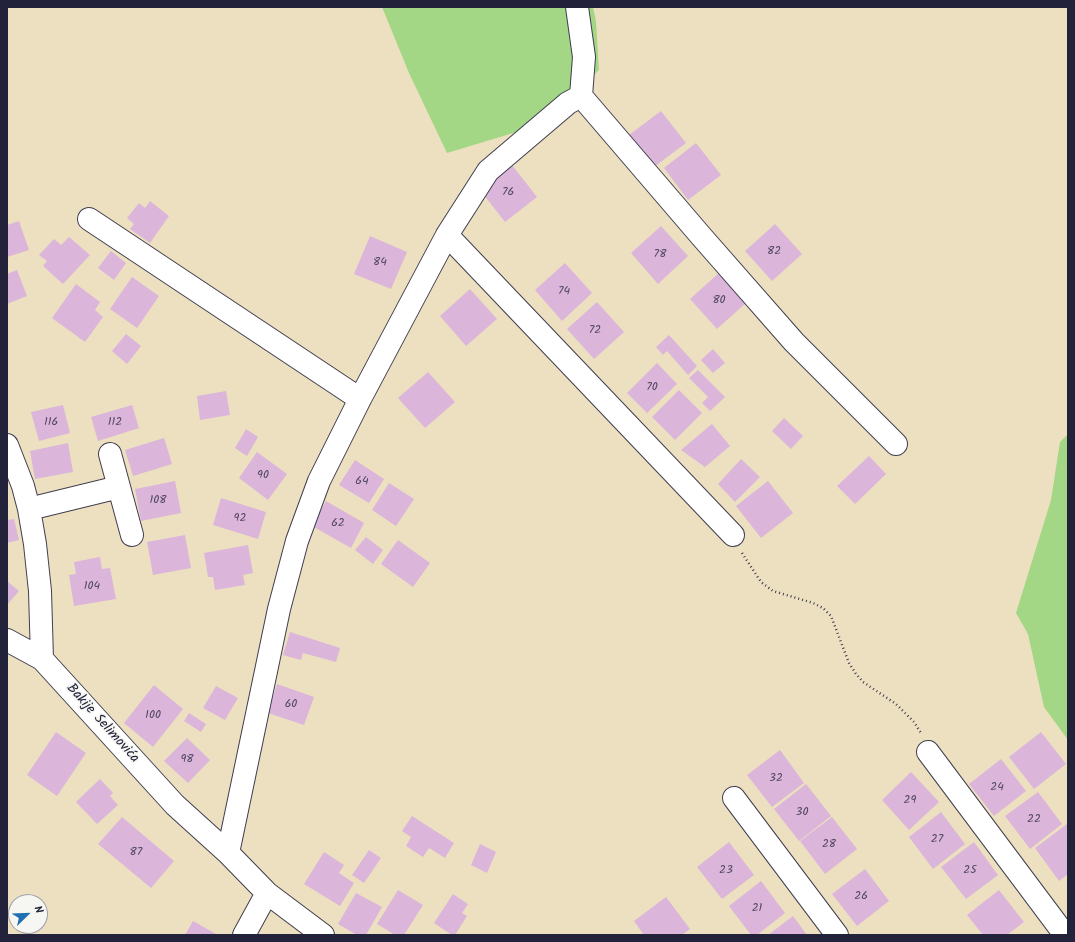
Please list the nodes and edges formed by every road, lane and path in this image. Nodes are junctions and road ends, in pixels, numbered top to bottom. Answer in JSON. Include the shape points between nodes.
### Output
{"nodes":[{"id":1,"x":577,"y":7,"type":"edge"},
{"id":2,"x":581,"y":96,"type":"junction"},
{"id":3,"x":89,"y":219,"type":"dead end"},
{"id":4,"x":447,"y":235,"type":"junction"},
{"id":5,"x":360,"y":399,"type":"junction"},
{"id":6,"x":896,"y":444,"type":"dead end"},
{"id":7,"x":7,"y":445,"type":"edge"},
{"id":8,"x":110,"y":454,"type":"dead end"},
{"id":9,"x":118,"y":487,"type":"junction"},
{"id":10,"x":29,"y":509,"type":"junction"},
{"id":11,"x":132,"y":535,"type":"dead end"},
{"id":12,"x":733,"y":535,"type":"joint"},
{"id":13,"x":7,"y":640,"type":"edge"},
{"id":14,"x":42,"y":659,"type":"junction"},
{"id":15,"x":928,"y":752,"type":"joint"},
{"id":16,"x":734,"y":798,"type":"dead end"},
{"id":17,"x":228,"y":853,"type":"junction"},
{"id":18,"x":267,"y":893,"type":"junction"},
{"id":19,"x":244,"y":935,"type":"edge"},
{"id":20,"x":323,"y":935,"type":"edge"},
{"id":21,"x":837,"y":935,"type":"edge"},
{"id":22,"x":1065,"y":935,"type":"edge"}],
"edges":[{"from":1,"to":2,"type":"street","via":[[584,57]]},
{"from":2,"to":4,"type":"street","via":[[568,103],[488,171]]},
{"from":2,"to":6,"type":"street","via":[[794,342]]},
{"from":3,"to":5,"type":"street"},
{"from":4,"to":5,"type":"street"},
{"from":4,"to":12,"type":"street"},
{"from":5,"to":17,"type":"street","via":[[319,481],[297,541],[279,608]]},
{"from":7,"to":10,"type":"street"},
{"from":8,"to":9,"type":"street"},
{"from":9,"to":10,"type":"street"},
{"from":9,"to":11,"type":"street"},
{"from":10,"to":14,"type":"street","via":[[40,591]]},
{"from":12,"to":15,"type":"path","via":[[760,582],[773,591],[813,603],[831,616],[849,663],[856,674],[863,682],[896,704],[914,722],[920,730]]},
{"from":13,"to":14,"type":"street","name":"Bakije Selimovića"},
{"from":14,"to":17,"type":"street","name":"Bakije Selimovića","via":[[175,805]]},
{"from":15,"to":22,"type":"street"},
{"from":16,"to":21,"type":"street"},
{"from":17,"to":18,"type":"street","name":"Bakije Selimovića"},
{"from":18,"to":19,"type":"street"},
{"from":18,"to":20,"type":"street","name":"Bakije Selimovića"}]}
